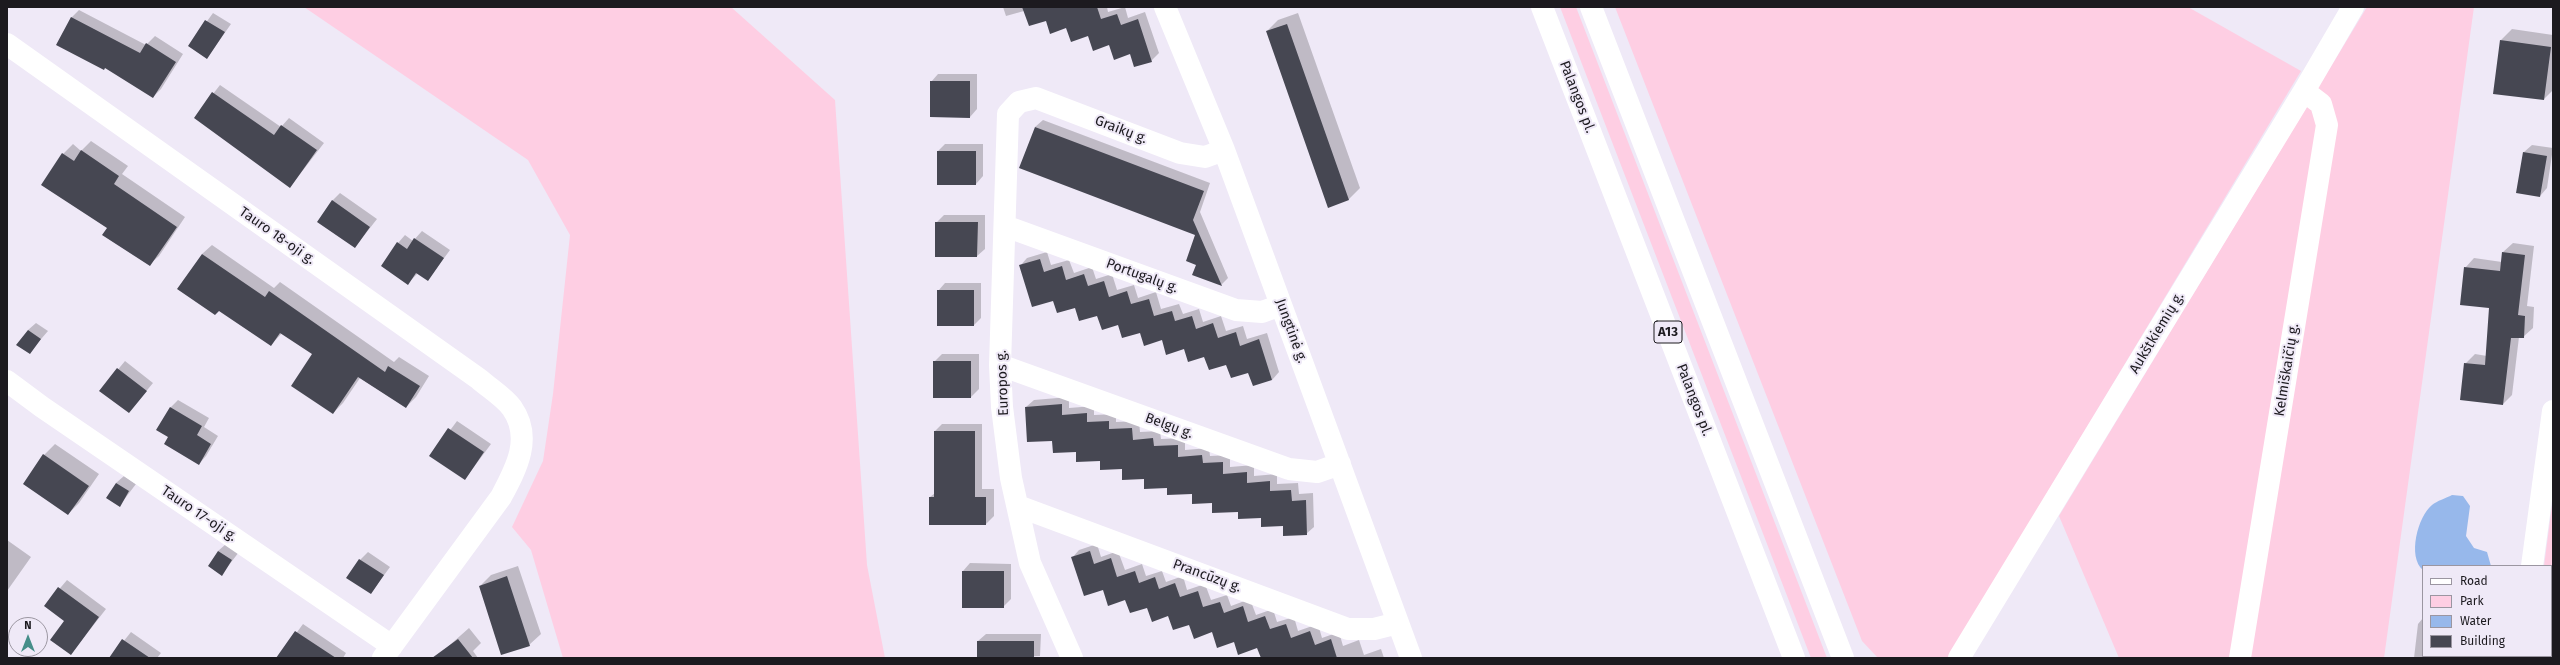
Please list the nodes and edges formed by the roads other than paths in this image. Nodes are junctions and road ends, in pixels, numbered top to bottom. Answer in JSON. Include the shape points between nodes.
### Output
{"nodes":[{"id":1,"x":1165,"y":7,"type":"edge"},
{"id":2,"x":1542,"y":7,"type":"edge"},
{"id":3,"x":1591,"y":7,"type":"edge"},
{"id":4,"x":2353,"y":7,"type":"edge"},
{"id":5,"x":7,"y":44,"type":"edge"},
{"id":6,"x":2304,"y":91,"type":"junction"},
{"id":7,"x":1019,"y":102,"type":"joint"},
{"id":8,"x":1224,"y":150,"type":"junction"},
{"id":9,"x":1005,"y":226,"type":"junction"},
{"id":10,"x":1281,"y":305,"type":"junction"},
{"id":11,"x":1000,"y":365,"type":"junction"},
{"id":12,"x":7,"y":381,"type":"edge"},
{"id":13,"x":2553,"y":410,"type":"edge"},
{"id":14,"x":1340,"y":464,"type":"junction"},
{"id":15,"x":1018,"y":506,"type":"junction"},
{"id":16,"x":2532,"y":565,"type":"edge"},
{"id":17,"x":1398,"y":623,"type":"junction"},
{"id":18,"x":1839,"y":648,"type":"edge"},
{"id":19,"x":388,"y":652,"type":"edge"},
{"id":20,"x":1072,"y":658,"type":"edge"},
{"id":21,"x":1411,"y":658,"type":"edge"},
{"id":22,"x":1794,"y":658,"type":"edge"},
{"id":23,"x":1854,"y":658,"type":"edge"},
{"id":24,"x":1959,"y":658,"type":"edge"},
{"id":25,"x":2240,"y":658,"type":"edge"}],
"edges":[{"from":1,"to":8,"type":"main road","name":"Jungtinė g."},
{"from":2,"to":22,"type":"main road","name":"Palangos pl.","number":"A13"},
{"from":3,"to":18,"type":"main road"},
{"from":4,"to":6,"type":"main road","name":"Aukštkiemių g."},
{"from":5,"to":19,"type":"main road","name":"Tauro 18-oji g.","via":[[479,380],[511,407],[520,425],[523,445],[515,471],[501,497]]},
{"from":6,"to":24,"type":"main road","name":"Aukštkiemių g."},
{"from":6,"to":25,"type":"main road","name":"Kelmiškaičių g.","via":[[2321,104],[2327,125]]},
{"from":7,"to":8,"type":"main road","name":"Graikų g.","via":[[1036,98],[1052,103],[1180,153],[1205,157]]},
{"from":7,"to":9,"type":"main road","name":"Europos g.","via":[[1008,114]]},
{"from":8,"to":10,"type":"main road","name":"Jungtinė g."},
{"from":9,"to":10,"type":"main road","name":"Portugalų g.","via":[[1236,310],[1262,312]]},
{"from":9,"to":11,"type":"main road","name":"Europos g."},
{"from":10,"to":14,"type":"main road","name":"Jungtinė g."},
{"from":11,"to":14,"type":"main road","name":"Belgų g.","via":[[1289,469],[1317,472]]},
{"from":11,"to":15,"type":"main road","name":"Europos g.","via":[[1002,407],[1011,478]]},
{"from":12,"to":19,"type":"main road","name":"Tauro 17-oji g."},
{"from":13,"to":16,"type":"main road"},
{"from":14,"to":17,"type":"main road","name":"Jungtinė g."},
{"from":15,"to":17,"type":"main road","name":"Prancūzų g.","via":[[1348,629],[1374,629]]},
{"from":15,"to":20,"type":"main road","name":"Europos g.","via":[[1030,563]]},
{"from":17,"to":21,"type":"main road","name":"Jungtinė g."},
{"from":18,"to":23,"type":"main road"}]}
